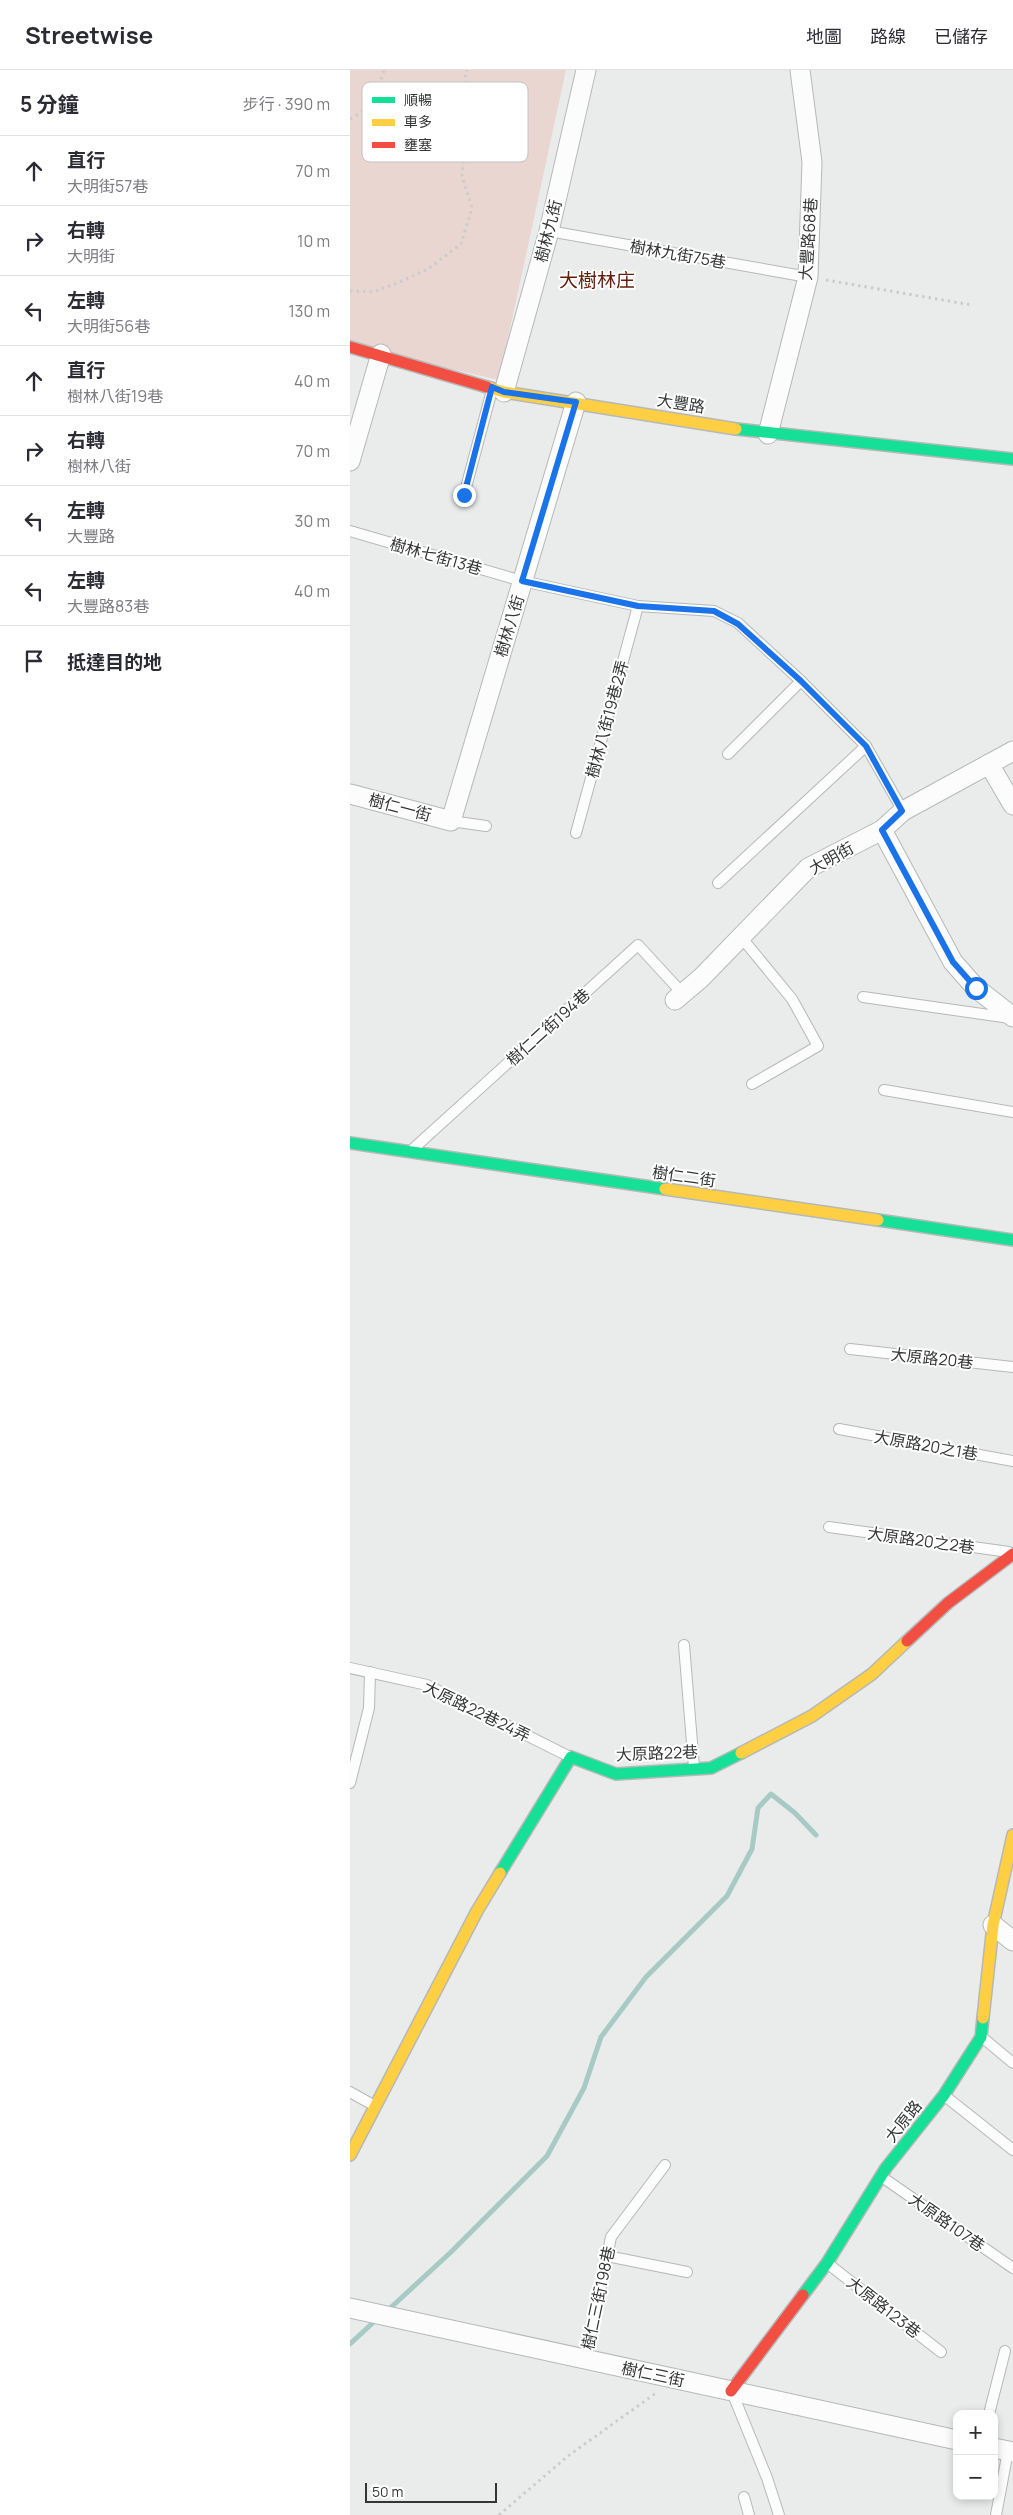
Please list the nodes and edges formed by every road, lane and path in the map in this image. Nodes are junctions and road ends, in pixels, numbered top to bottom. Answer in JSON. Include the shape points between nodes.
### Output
{"nodes":[{"id":1,"x":384,"y":70,"type":"edge"},
{"id":2,"x":586,"y":70,"type":"edge"},
{"id":3,"x":800,"y":70,"type":"edge"},
{"id":4,"x":380,"y":82,"type":"edge"},
{"id":5,"x":362,"y":113,"type":"edge"},
{"id":6,"x":350,"y":120,"type":"edge"},
{"id":7,"x":463,"y":162,"type":"edge"},
{"id":8,"x":548,"y":231,"type":"junction"},
{"id":9,"x":808,"y":277,"type":"junction"},
{"id":10,"x":350,"y":291,"type":"edge"},
{"id":11,"x":972,"y":305,"type":"dead end"},
{"id":12,"x":350,"y":347,"type":"edge"},
{"id":13,"x":380,"y":354,"type":"junction"},
{"id":14,"x":498,"y":389,"type":"junction"},
{"id":15,"x":576,"y":402,"type":"junction"},
{"id":16,"x":768,"y":434,"type":"junction"},
{"id":17,"x":1013,"y":459,"type":"edge"},
{"id":18,"x":350,"y":461,"type":"edge"},
{"id":19,"x":464,"y":495,"type":"dead end"},
{"id":20,"x":350,"y":531,"type":"edge"},
{"id":21,"x":522,"y":581,"type":"junction"},
{"id":22,"x":638,"y":606,"type":"junction"},
{"id":23,"x":801,"y":681,"type":"junction"},
{"id":24,"x":866,"y":746,"type":"junction"},
{"id":25,"x":1013,"y":750,"type":"edge"},
{"id":26,"x":728,"y":754,"type":"dead end"},
{"id":27,"x":989,"y":764,"type":"junction"},
{"id":28,"x":350,"y":794,"type":"edge"},
{"id":29,"x":1013,"y":805,"type":"edge"},
{"id":30,"x":902,"y":811,"type":"junction"},
{"id":31,"x":451,"y":821,"type":"junction"},
{"id":32,"x":486,"y":826,"type":"dead end"},
{"id":33,"x":882,"y":830,"type":"junction"},
{"id":34,"x":576,"y":833,"type":"dead end"},
{"id":35,"x":718,"y":883,"type":"dead end"},
{"id":36,"x":741,"y":937,"type":"junction"},
{"id":37,"x":679,"y":997,"type":"joint"},
{"id":38,"x":863,"y":997,"type":"dead end"},
{"id":39,"x":1013,"y":1018,"type":"edge"},
{"id":40,"x":752,"y":1084,"type":"dead end"},
{"id":41,"x":884,"y":1090,"type":"dead end"},
{"id":42,"x":1013,"y":1112,"type":"edge"},
{"id":43,"x":350,"y":1143,"type":"edge"},
{"id":44,"x":410,"y":1152,"type":"junction"},
{"id":45,"x":1013,"y":1240,"type":"edge"},
{"id":46,"x":850,"y":1349,"type":"dead end"},
{"id":47,"x":1013,"y":1367,"type":"edge"},
{"id":48,"x":839,"y":1429,"type":"dead end"},
{"id":49,"x":1013,"y":1461,"type":"edge"},
{"id":50,"x":829,"y":1527,"type":"dead end"},
{"id":51,"x":1013,"y":1553,"type":"edge"},
{"id":52,"x":684,"y":1645,"type":"dead end"},
{"id":53,"x":350,"y":1668,"type":"edge"},
{"id":54,"x":370,"y":1672,"type":"junction"},
{"id":55,"x":571,"y":1758,"type":"junction"},
{"id":56,"x":694,"y":1768,"type":"junction"},
{"id":57,"x":350,"y":1783,"type":"edge"},
{"id":58,"x":1013,"y":1835,"type":"edge"},
{"id":59,"x":993,"y":1925,"type":"junction"},
{"id":60,"x":1013,"y":1941,"type":"edge"},
{"id":61,"x":980,"y":2036,"type":"junction"},
{"id":62,"x":1013,"y":2063,"type":"edge"},
{"id":63,"x":350,"y":2092,"type":"edge"},
{"id":64,"x":944,"y":2095,"type":"junction"},
{"id":65,"x":375,"y":2106,"type":"junction"},
{"id":66,"x":1013,"y":2150,"type":"edge"},
{"id":67,"x":350,"y":2155,"type":"edge"},
{"id":68,"x":665,"y":2166,"type":"dead end"},
{"id":69,"x":881,"y":2176,"type":"junction"},
{"id":70,"x":607,"y":2256,"type":"junction"},
{"id":71,"x":827,"y":2263,"type":"junction"},
{"id":72,"x":1013,"y":2268,"type":"edge"},
{"id":73,"x":687,"y":2272,"type":"dead end"},
{"id":74,"x":350,"y":2308,"type":"edge"},
{"id":75,"x":1005,"y":2351,"type":"dead end"},
{"id":76,"x":941,"y":2352,"type":"dead end"},
{"id":77,"x":586,"y":2359,"type":"junction"},
{"id":78,"x":676,"y":2379,"type":"junction"},
{"id":79,"x":732,"y":2391,"type":"junction"},
{"id":80,"x":990,"y":2410,"type":"edge"},
{"id":81,"x":953,"y":2439,"type":"edge"},
{"id":82,"x":1005,"y":2451,"type":"edge"},
{"id":83,"x":744,"y":2497,"type":"dead end"},
{"id":84,"x":499,"y":2515,"type":"edge"},
{"id":85,"x":749,"y":2515,"type":"edge"},
{"id":86,"x":779,"y":2515,"type":"edge"},
{"id":87,"x":996,"y":2515,"type":"edge"}],
"edges":[{"from":1,"to":4,"type":"path"},
{"from":2,"to":8,"type":"street","name":"樹林九街"},
{"from":3,"to":9,"type":"street","name":"大豐路68巷","via":[[812,162]]},
{"from":5,"to":6,"type":"path"},
{"from":7,"to":10,"type":"path","via":[[462,176],[472,208],[461,244],[428,269],[400,282],[373,292]]},
{"from":8,"to":9,"type":"lane","name":"樹林九街75巷"},
{"from":8,"to":14,"type":"street","name":"樹林九街"},
{"from":9,"to":11,"type":"path"},
{"from":9,"to":16,"type":"street","name":"大豐路68巷"},
{"from":12,"to":13,"type":"street","name":"大豐路"},
{"from":13,"to":14,"type":"street","name":"大豐路"},
{"from":13,"to":18,"type":"street"},
{"from":14,"to":15,"type":"street","name":"大豐路"},
{"from":14,"to":19,"type":"lane"},
{"from":15,"to":16,"type":"street","name":"大豐路"},
{"from":15,"to":21,"type":"street","name":"樹林八街"},
{"from":16,"to":17,"type":"street","name":"大豐路"},
{"from":20,"to":21,"type":"lane","name":"樹林七街13巷"},
{"from":21,"to":22,"type":"lane","name":"樹林七街13巷"},
{"from":21,"to":31,"type":"street","name":"樹林八街"},
{"from":22,"to":23,"type":"lane","name":"樹林七街13巷","via":[[714,611],[738,624]]},
{"from":22,"to":34,"type":"lane","name":"樹林八街19巷2弄"},
{"from":23,"to":24,"type":"lane","name":"樹林七街13巷"},
{"from":23,"to":26,"type":"lane"},
{"from":24,"to":30,"type":"lane","name":"樹林七街13巷"},
{"from":24,"to":35,"type":"lane"},
{"from":25,"to":27,"type":"street","name":"大明街"},
{"from":27,"to":29,"type":"street"},
{"from":27,"to":30,"type":"street","name":"大明街"},
{"from":28,"to":31,"type":"street","name":"樹仁一街"},
{"from":30,"to":33,"type":"street","name":"大明街"},
{"from":31,"to":32,"type":"lane"},
{"from":33,"to":36,"type":"street","name":"大明街","via":[[808,868]]},
{"from":33,"to":39,"type":"street","via":[[953,962],[976,988]]},
{"from":36,"to":37,"type":"street","name":"大明街"},
{"from":36,"to":40,"type":"lane","via":[[792,999],[818,1046]]},
{"from":37,"to":44,"type":"lane","name":"樹仁二街194巷","via":[[638,945]]},
{"from":38,"to":39,"type":"lane"},
{"from":41,"to":42,"type":"lane"},
{"from":43,"to":44,"type":"street","name":"樹仁二街"},
{"from":44,"to":45,"type":"street","name":"樹仁二街"},
{"from":46,"to":47,"type":"lane","name":"大原路20巷"},
{"from":48,"to":49,"type":"lane","name":"大原路20之1巷"},
{"from":50,"to":51,"type":"lane","name":"大原路20之2巷"},
{"from":51,"to":56,"type":"street","name":"大原路22巷","via":[[948,1603],[872,1674],[812,1716],[711,1768]]},
{"from":52,"to":56,"type":"lane"},
{"from":53,"to":54,"type":"lane","name":"大原路22巷24弄"},
{"from":54,"to":55,"type":"lane","name":"大原路22巷24弄","via":[[427,1685]]},
{"from":54,"to":57,"type":"lane","via":[[369,1708]]},
{"from":55,"to":56,"type":"street","name":"大原路22巷","via":[[616,1774]]},
{"from":55,"to":65,"type":"street","via":[[477,1911]]},
{"from":58,"to":59,"type":"street","name":"大原路"},
{"from":59,"to":60,"type":"street"},
{"from":59,"to":61,"type":"street","name":"大原路"},
{"from":61,"to":62,"type":"lane"},
{"from":61,"to":64,"type":"street","name":"大原路"},
{"from":63,"to":65,"type":"lane"},
{"from":64,"to":66,"type":"lane"},
{"from":64,"to":69,"type":"street","name":"大原路"},
{"from":65,"to":67,"type":"street"},
{"from":68,"to":70,"type":"lane","name":"樹仁三街198巷","via":[[611,2237]]},
{"from":69,"to":71,"type":"street","name":"大原路"},
{"from":69,"to":72,"type":"lane","name":"大原路107巷"},
{"from":70,"to":73,"type":"lane"},
{"from":70,"to":77,"type":"lane","name":"樹仁三街198巷"},
{"from":71,"to":76,"type":"lane","name":"大原路123巷"},
{"from":71,"to":79,"type":"street","name":"大原路"},
{"from":74,"to":77,"type":"street","name":"樹仁三街"},
{"from":75,"to":80,"type":"lane"},
{"from":77,"to":78,"type":"street","name":"樹仁三街"},
{"from":78,"to":79,"type":"street","name":"樹仁三街"},
{"from":78,"to":84,"type":"path","via":[[568,2456]]},
{"from":79,"to":81,"type":"street","name":"樹仁三街"},
{"from":79,"to":86,"type":"lane","via":[[768,2478]]},
{"from":82,"to":87,"type":"lane"},
{"from":83,"to":85,"type":"lane"}]}
